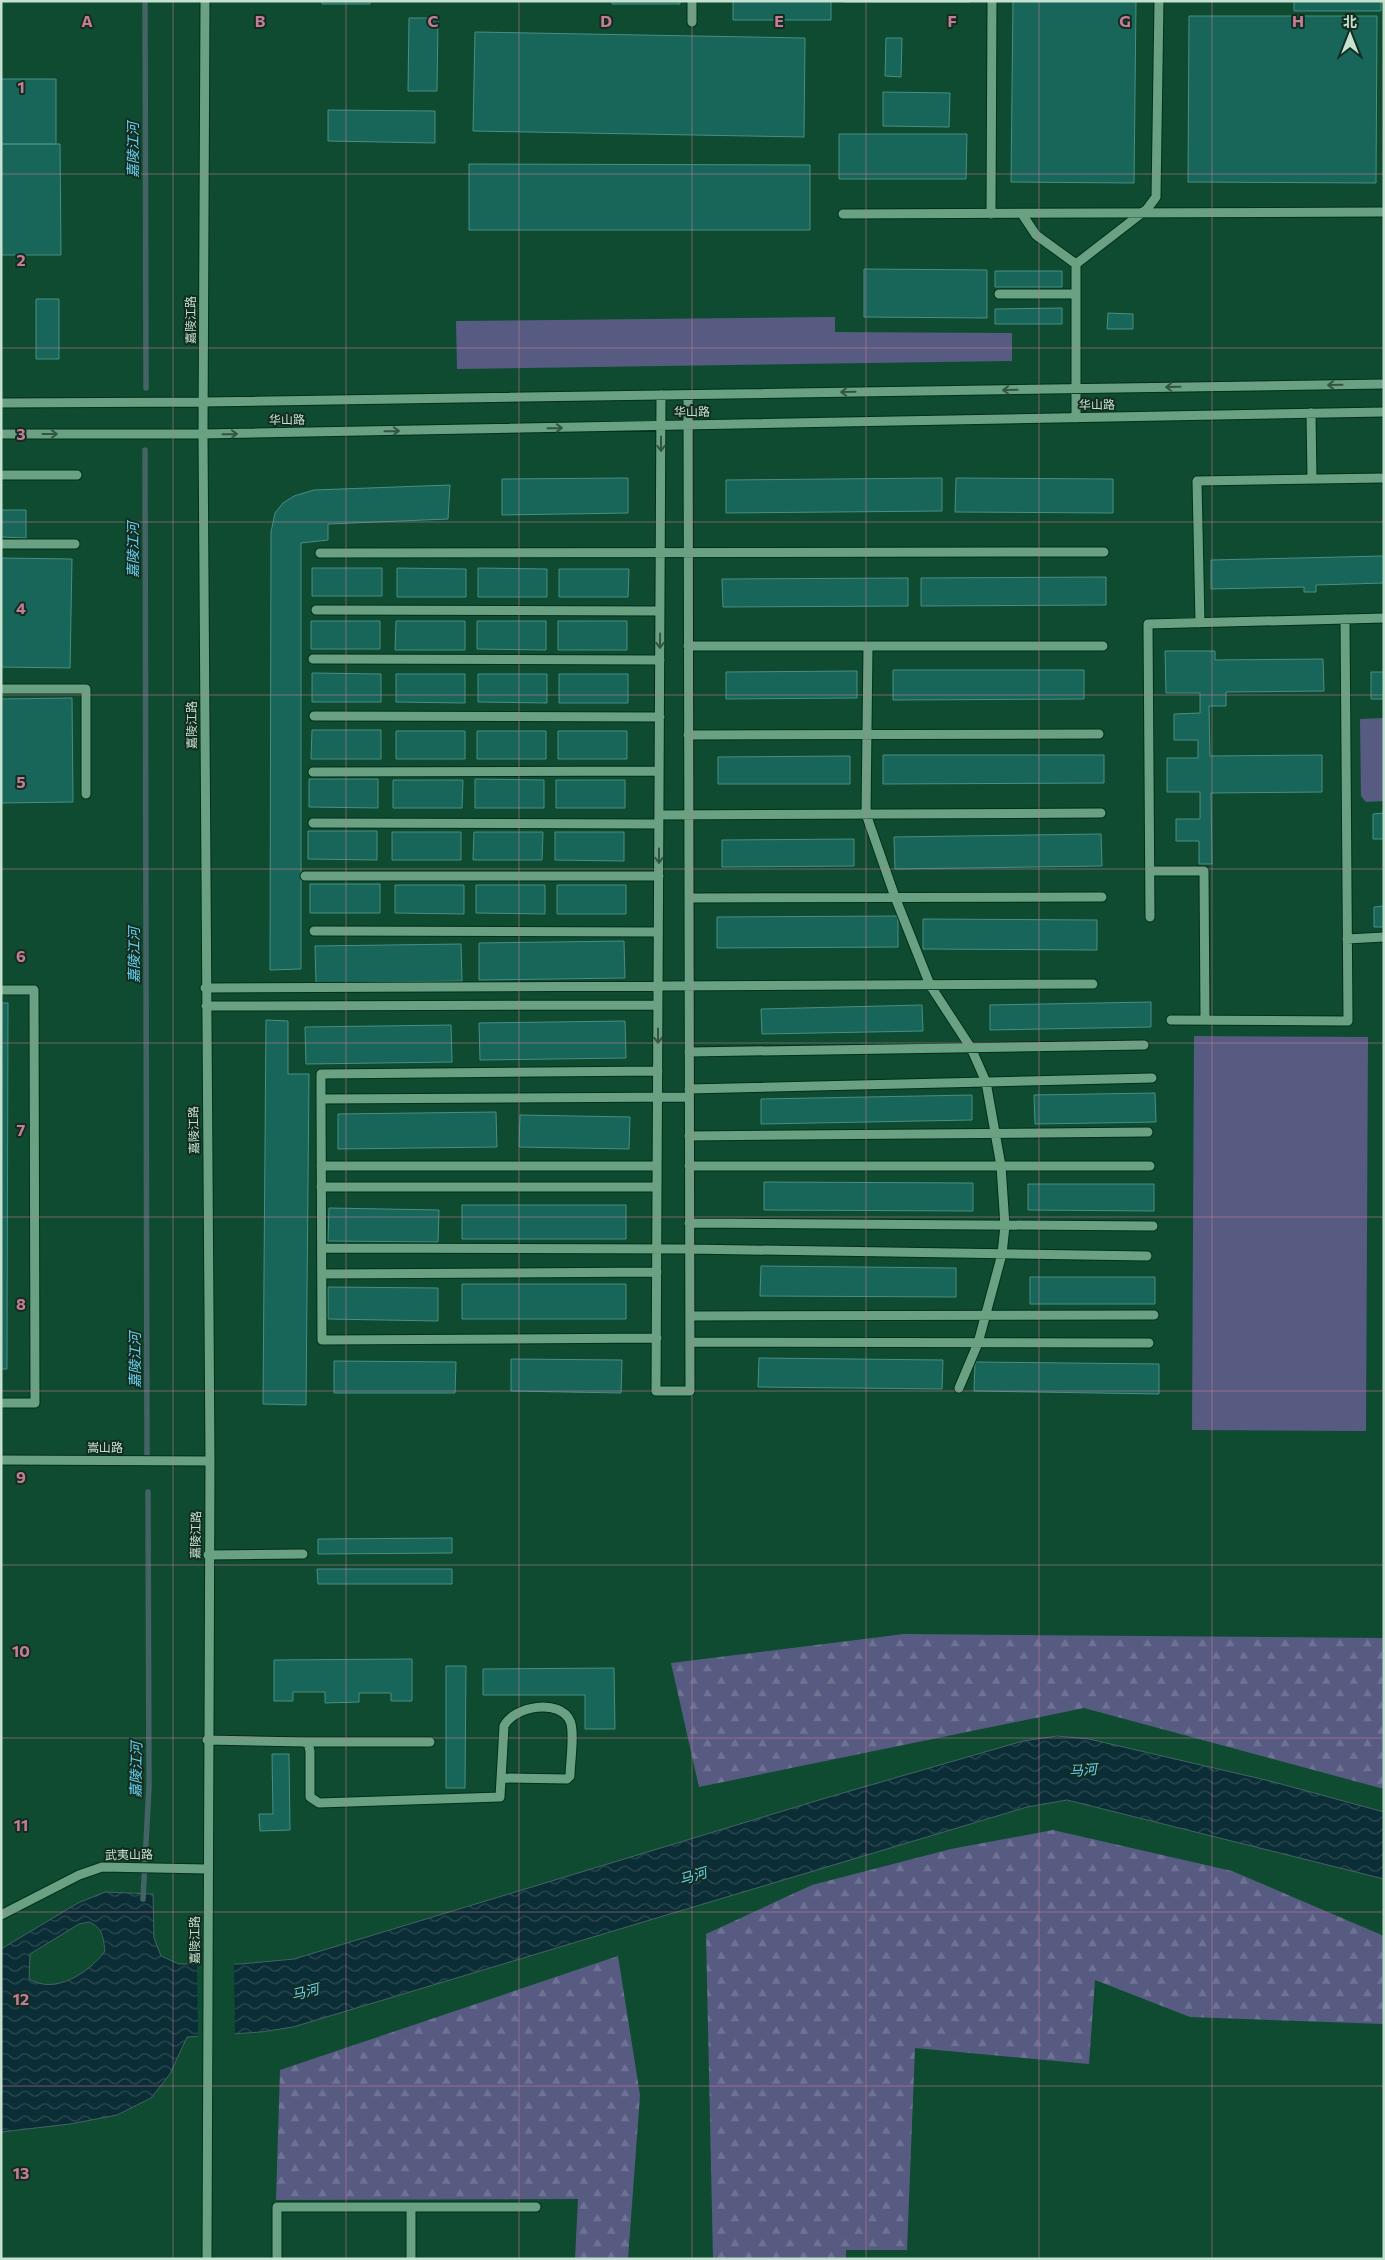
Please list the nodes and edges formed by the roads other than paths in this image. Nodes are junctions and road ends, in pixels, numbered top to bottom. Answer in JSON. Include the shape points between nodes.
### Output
{"nodes":[{"id":1,"x":205,"y":1,"type":"edge"},
{"id":2,"x":692,"y":1,"type":"edge"},
{"id":3,"x":992,"y":1,"type":"edge"},
{"id":4,"x":1159,"y":2,"type":"edge"},
{"id":5,"x":692,"y":22,"type":"dead end"},
{"id":6,"x":1384,"y":212,"type":"edge"},
{"id":7,"x":1142,"y":213,"type":"junction"},
{"id":8,"x":843,"y":214,"type":"dead end"},
{"id":9,"x":991,"y":214,"type":"junction"},
{"id":10,"x":1022,"y":214,"type":"junction"},
{"id":11,"x":1076,"y":264,"type":"junction"},
{"id":12,"x":999,"y":294,"type":"dead end"},
{"id":13,"x":1076,"y":294,"type":"junction"},
{"id":14,"x":1384,"y":384,"type":"edge"},
{"id":15,"x":1076,"y":389,"type":"junction"},
{"id":16,"x":661,"y":395,"type":"junction"},
{"id":17,"x":688,"y":395,"type":"junction"},
{"id":18,"x":203,"y":402,"type":"junction"},
{"id":19,"x":1,"y":403,"type":"edge"},
{"id":20,"x":1384,"y":412,"type":"edge"},
{"id":21,"x":1310,"y":413,"type":"junction"},
{"id":22,"x":1076,"y":418,"type":"junction"},
{"id":23,"x":688,"y":425,"type":"junction"},
{"id":24,"x":661,"y":426,"type":"junction"},
{"id":25,"x":1,"y":434,"type":"edge"},
{"id":26,"x":203,"y":434,"type":"junction"},
{"id":27,"x":1,"y":475,"type":"edge"},
{"id":28,"x":77,"y":475,"type":"dead end"},
{"id":29,"x":1384,"y":478,"type":"edge"},
{"id":30,"x":1312,"y":479,"type":"junction"},
{"id":31,"x":1,"y":544,"type":"edge"},
{"id":32,"x":75,"y":544,"type":"dead end"},
{"id":33,"x":1104,"y":552,"type":"dead end"},
{"id":34,"x":320,"y":553,"type":"dead end"},
{"id":35,"x":660,"y":553,"type":"junction"},
{"id":36,"x":688,"y":553,"type":"junction"},
{"id":37,"x":316,"y":610,"type":"dead end"},
{"id":38,"x":660,"y":611,"type":"junction"},
{"id":39,"x":1384,"y":618,"type":"edge"},
{"id":40,"x":1345,"y":619,"type":"junction"},
{"id":41,"x":1200,"y":623,"type":"junction"},
{"id":42,"x":688,"y":646,"type":"junction"},
{"id":43,"x":868,"y":646,"type":"junction"},
{"id":44,"x":1102,"y":646,"type":"dead end"},
{"id":45,"x":313,"y":659,"type":"dead end"},
{"id":46,"x":660,"y":660,"type":"junction"},
{"id":47,"x":1,"y":689,"type":"edge"},
{"id":48,"x":314,"y":716,"type":"dead end"},
{"id":49,"x":660,"y":717,"type":"junction"},
{"id":50,"x":867,"y":734,"type":"junction"},
{"id":51,"x":1099,"y":734,"type":"dead end"},
{"id":52,"x":688,"y":735,"type":"junction"},
{"id":53,"x":659,"y":771,"type":"junction"},
{"id":54,"x":313,"y":772,"type":"dead end"},
{"id":55,"x":86,"y":794,"type":"dead end"},
{"id":56,"x":1101,"y":813,"type":"dead end"},
{"id":57,"x":866,"y":814,"type":"junction"},
{"id":58,"x":688,"y":815,"type":"junction"},
{"id":59,"x":659,"y":820,"type":"junction"},
{"id":60,"x":313,"y":822,"type":"dead end"},
{"id":61,"x":1150,"y":871,"type":"junction"},
{"id":62,"x":305,"y":876,"type":"dead end"},
{"id":63,"x":659,"y":876,"type":"junction"},
{"id":64,"x":1102,"y":897,"type":"dead end"},
{"id":65,"x":689,"y":898,"type":"junction"},
{"id":66,"x":895,"y":898,"type":"junction"},
{"id":67,"x":1150,"y":917,"type":"dead end"},
{"id":68,"x":314,"y":931,"type":"dead end"},
{"id":69,"x":658,"y":932,"type":"junction"},
{"id":70,"x":1384,"y":937,"type":"edge"},
{"id":71,"x":1347,"y":939,"type":"junction"},
{"id":72,"x":1093,"y":984,"type":"dead end"},
{"id":73,"x":930,"y":985,"type":"junction"},
{"id":74,"x":658,"y":986,"type":"junction"},
{"id":75,"x":689,"y":986,"type":"junction"},
{"id":76,"x":205,"y":988,"type":"junction"},
{"id":77,"x":1,"y":990,"type":"edge"},
{"id":78,"x":658,"y":1005,"type":"junction"},
{"id":79,"x":206,"y":1006,"type":"junction"},
{"id":80,"x":1171,"y":1020,"type":"dead end"},
{"id":81,"x":1205,"y":1020,"type":"junction"},
{"id":82,"x":1144,"y":1045,"type":"dead end"},
{"id":83,"x":971,"y":1048,"type":"junction"},
{"id":84,"x":689,"y":1052,"type":"junction"},
{"id":85,"x":658,"y":1070,"type":"junction"},
{"id":86,"x":1152,"y":1078,"type":"dead end"},
{"id":87,"x":986,"y":1082,"type":"junction"},
{"id":88,"x":689,"y":1093,"type":"junction"},
{"id":89,"x":658,"y":1097,"type":"junction"},
{"id":90,"x":321,"y":1098,"type":"junction"},
{"id":91,"x":1148,"y":1132,"type":"dead end"},
{"id":92,"x":997,"y":1133,"type":"junction"},
{"id":93,"x":689,"y":1136,"type":"junction"},
{"id":94,"x":321,"y":1166,"type":"junction"},
{"id":95,"x":658,"y":1166,"type":"junction"},
{"id":96,"x":689,"y":1166,"type":"junction"},
{"id":97,"x":1001,"y":1166,"type":"junction"},
{"id":98,"x":1150,"y":1166,"type":"dead end"},
{"id":99,"x":657,"y":1187,"type":"junction"},
{"id":100,"x":321,"y":1188,"type":"junction"},
{"id":101,"x":690,"y":1224,"type":"junction"},
{"id":102,"x":1006,"y":1226,"type":"junction"},
{"id":103,"x":1153,"y":1226,"type":"dead end"},
{"id":104,"x":322,"y":1248,"type":"junction"},
{"id":105,"x":657,"y":1249,"type":"junction"},
{"id":106,"x":690,"y":1249,"type":"junction"},
{"id":107,"x":1002,"y":1254,"type":"junction"},
{"id":108,"x":1147,"y":1256,"type":"dead end"},
{"id":109,"x":657,"y":1272,"type":"junction"},
{"id":110,"x":322,"y":1274,"type":"junction"},
{"id":111,"x":690,"y":1316,"type":"junction"},
{"id":112,"x":985,"y":1316,"type":"junction"},
{"id":113,"x":1154,"y":1316,"type":"dead end"},
{"id":114,"x":657,"y":1338,"type":"junction"},
{"id":115,"x":690,"y":1342,"type":"junction"},
{"id":116,"x":978,"y":1343,"type":"junction"},
{"id":117,"x":1149,"y":1344,"type":"dead end"},
{"id":118,"x":959,"y":1388,"type":"dead end"},
{"id":119,"x":1,"y":1403,"type":"edge"},
{"id":120,"x":1,"y":1460,"type":"edge"},
{"id":121,"x":210,"y":1461,"type":"junction"},
{"id":122,"x":303,"y":1554,"type":"dead end"},
{"id":123,"x":208,"y":1555,"type":"junction"},
{"id":124,"x":207,"y":1740,"type":"junction"},
{"id":125,"x":304,"y":1742,"type":"junction"},
{"id":126,"x":430,"y":1742,"type":"dead end"},
{"id":127,"x":501,"y":1778,"type":"junction"},
{"id":128,"x":207,"y":1869,"type":"junction"},
{"id":129,"x":1,"y":1914,"type":"edge"},
{"id":130,"x":411,"y":2207,"type":"junction"},
{"id":131,"x":536,"y":2207,"type":"dead end"},
{"id":132,"x":207,"y":2259,"type":"edge"},
{"id":133,"x":277,"y":2259,"type":"edge"},
{"id":134,"x":411,"y":2259,"type":"edge"}],
"edges":[{"from":1,"to":18,"type":"street","name":"嘉陵江路"},
{"from":2,"to":5,"type":"street"},
{"from":3,"to":9,"type":"street"},
{"from":4,"to":7,"type":"street","via":[[1156,197]]},
{"from":6,"to":7,"type":"street"},
{"from":7,"to":10,"type":"street"},
{"from":7,"to":11,"type":"street"},
{"from":8,"to":9,"type":"street"},
{"from":9,"to":10,"type":"street"},
{"from":10,"to":11,"type":"street","via":[[1036,235]]},
{"from":11,"to":13,"type":"street"},
{"from":12,"to":13,"type":"street"},
{"from":13,"to":15,"type":"street"},
{"from":14,"to":15,"type":"street","name":"华山路","one_way":true},
{"from":15,"to":17,"type":"street","name":"华山路","one_way":true},
{"from":15,"to":22,"type":"street"},
{"from":16,"to":17,"type":"street","name":"华山路"},
{"from":16,"to":18,"type":"street","name":"华山路"},
{"from":16,"to":24,"type":"street"},
{"from":17,"to":23,"type":"street"},
{"from":18,"to":19,"type":"street","name":"华山路"},
{"from":18,"to":26,"type":"street","name":"嘉陵江路"},
{"from":20,"to":21,"type":"street","name":"华山路"},
{"from":21,"to":22,"type":"street","name":"华山路"},
{"from":21,"to":30,"type":"street"},
{"from":22,"to":23,"type":"street","name":"华山路"},
{"from":23,"to":24,"type":"street","name":"华山路"},
{"from":23,"to":36,"type":"street"},
{"from":26,"to":24,"type":"street","name":"华山路","one_way":true},
{"from":24,"to":35,"type":"street","one_way":true},
{"from":25,"to":26,"type":"street","name":"华山路","one_way":true},
{"from":26,"to":76,"type":"street","name":"嘉陵江路"},
{"from":27,"to":28,"type":"street"},
{"from":29,"to":30,"type":"street"},
{"from":30,"to":41,"type":"street","via":[[1197,481]]},
{"from":31,"to":32,"type":"street"},
{"from":33,"to":36,"type":"street"},
{"from":34,"to":35,"type":"street"},
{"from":35,"to":36,"type":"street"},
{"from":35,"to":38,"type":"street"},
{"from":36,"to":42,"type":"street"},
{"from":37,"to":38,"type":"street"},
{"from":38,"to":46,"type":"street","one_way":true},
{"from":39,"to":40,"type":"street"},
{"from":40,"to":41,"type":"street"},
{"from":40,"to":71,"type":"street"},
{"from":41,"to":61,"type":"street","via":[[1148,624]]},
{"from":42,"to":43,"type":"street"},
{"from":42,"to":52,"type":"street"},
{"from":43,"to":44,"type":"street"},
{"from":43,"to":50,"type":"street"},
{"from":45,"to":46,"type":"street"},
{"from":46,"to":49,"type":"street"},
{"from":47,"to":55,"type":"street","via":[[86,689]]},
{"from":48,"to":49,"type":"street"},
{"from":49,"to":53,"type":"street"},
{"from":50,"to":51,"type":"street"},
{"from":50,"to":52,"type":"street"},
{"from":50,"to":57,"type":"street"},
{"from":52,"to":58,"type":"street"},
{"from":53,"to":54,"type":"street"},
{"from":53,"to":59,"type":"street"},
{"from":56,"to":57,"type":"street"},
{"from":57,"to":58,"type":"street"},
{"from":57,"to":66,"type":"street"},
{"from":58,"to":59,"type":"street"},
{"from":58,"to":65,"type":"street"},
{"from":59,"to":60,"type":"street"},
{"from":59,"to":63,"type":"street","one_way":true},
{"from":61,"to":67,"type":"street"},
{"from":61,"to":81,"type":"street","via":[[1204,871]]},
{"from":62,"to":63,"type":"street"},
{"from":63,"to":69,"type":"street"},
{"from":64,"to":66,"type":"street"},
{"from":65,"to":66,"type":"street"},
{"from":65,"to":75,"type":"street"},
{"from":66,"to":73,"type":"street"},
{"from":68,"to":69,"type":"street"},
{"from":69,"to":74,"type":"street"},
{"from":70,"to":71,"type":"street"},
{"from":71,"to":81,"type":"street","via":[[1348,1021]]},
{"from":72,"to":73,"type":"street"},
{"from":73,"to":75,"type":"street"},
{"from":73,"to":83,"type":"street"},
{"from":74,"to":75,"type":"street"},
{"from":74,"to":76,"type":"street"},
{"from":74,"to":78,"type":"street"},
{"from":75,"to":84,"type":"street"},
{"from":76,"to":79,"type":"street","name":"嘉陵江路"},
{"from":77,"to":119,"type":"street","via":[[34,990],[35,1403]]},
{"from":78,"to":79,"type":"street"},
{"from":78,"to":85,"type":"street","one_way":true},
{"from":79,"to":121,"type":"street","name":"嘉陵江路"},
{"from":80,"to":81,"type":"street"},
{"from":82,"to":83,"type":"street"},
{"from":83,"to":84,"type":"street"},
{"from":83,"to":87,"type":"street"},
{"from":84,"to":88,"type":"street"},
{"from":85,"to":89,"type":"street"},
{"from":85,"to":90,"type":"street","via":[[321,1074]]},
{"from":86,"to":87,"type":"street"},
{"from":87,"to":88,"type":"street"},
{"from":87,"to":92,"type":"street"},
{"from":88,"to":89,"type":"street"},
{"from":88,"to":93,"type":"street"},
{"from":89,"to":90,"type":"street"},
{"from":89,"to":95,"type":"street"},
{"from":90,"to":94,"type":"street"},
{"from":91,"to":92,"type":"street"},
{"from":92,"to":93,"type":"street"},
{"from":92,"to":97,"type":"street"},
{"from":93,"to":96,"type":"street"},
{"from":94,"to":95,"type":"street"},
{"from":94,"to":100,"type":"street"},
{"from":95,"to":99,"type":"street"},
{"from":96,"to":97,"type":"street"},
{"from":96,"to":101,"type":"street"},
{"from":97,"to":98,"type":"street"},
{"from":97,"to":102,"type":"street"},
{"from":99,"to":100,"type":"street"},
{"from":99,"to":105,"type":"street"},
{"from":100,"to":104,"type":"street"},
{"from":101,"to":102,"type":"street"},
{"from":101,"to":106,"type":"street"},
{"from":102,"to":103,"type":"street"},
{"from":102,"to":107,"type":"street"},
{"from":104,"to":105,"type":"street"},
{"from":104,"to":110,"type":"street"},
{"from":105,"to":106,"type":"street"},
{"from":105,"to":109,"type":"street"},
{"from":106,"to":107,"type":"street"},
{"from":106,"to":111,"type":"street"},
{"from":107,"to":108,"type":"street"},
{"from":107,"to":112,"type":"street"},
{"from":109,"to":110,"type":"street"},
{"from":109,"to":114,"type":"street"},
{"from":110,"to":114,"type":"street","via":[[322,1340]]},
{"from":111,"to":112,"type":"street"},
{"from":111,"to":115,"type":"street"},
{"from":112,"to":113,"type":"street"},
{"from":112,"to":116,"type":"street"},
{"from":114,"to":115,"type":"street","via":[[656,1391],[690,1391]]},
{"from":115,"to":116,"type":"street"},
{"from":116,"to":117,"type":"street"},
{"from":116,"to":118,"type":"street"},
{"from":120,"to":121,"type":"street","name":"嵩山路"},
{"from":121,"to":123,"type":"street","name":"嘉陵江路"},
{"from":122,"to":123,"type":"street"},
{"from":123,"to":124,"type":"street","name":"嘉陵江路"},
{"from":124,"to":125,"type":"street"},
{"from":124,"to":128,"type":"street","name":"嘉陵江路"},
{"from":125,"to":126,"type":"street"},
{"from":125,"to":127,"type":"street","via":[[310,1751],[310,1796],[319,1803],[500,1797]]},
{"from":127,"to":127,"type":"street","via":[[507,1719],[532,1708],[558,1710],[572,1723],[570,1776],[567,1780]]},
{"from":128,"to":129,"type":"street","name":"武夷山路","via":[[102,1868],[78,1875]]},
{"from":128,"to":132,"type":"street","name":"嘉陵江路"},
{"from":130,"to":131,"type":"street"},
{"from":130,"to":133,"type":"street","via":[[277,2207]]},
{"from":130,"to":134,"type":"street"}]}
